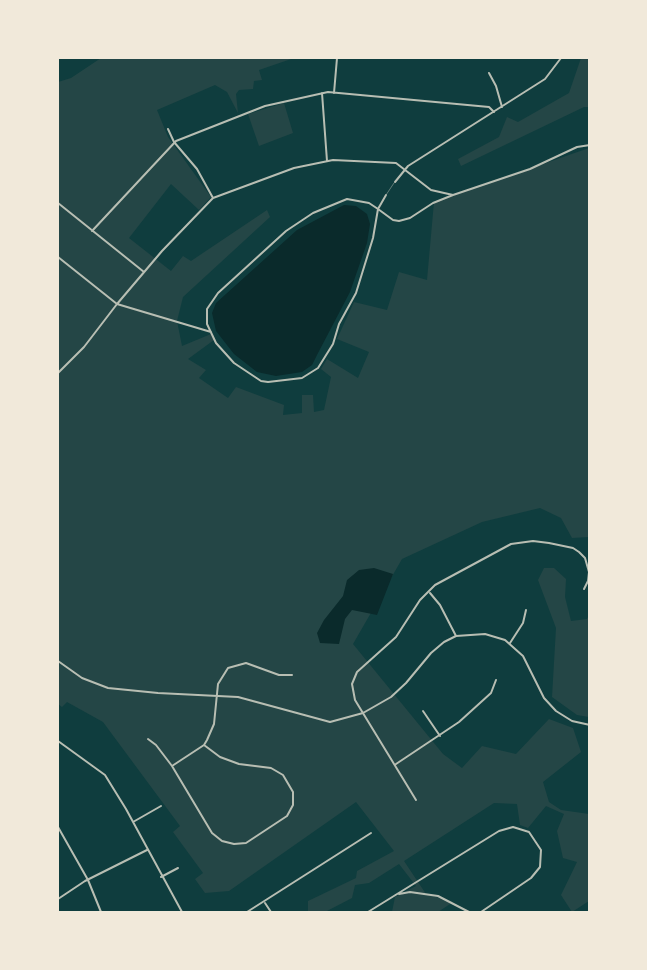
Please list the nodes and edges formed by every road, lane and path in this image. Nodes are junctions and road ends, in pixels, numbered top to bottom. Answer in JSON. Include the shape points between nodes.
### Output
{"nodes":[{"id":1,"x":337,"y":58,"type":"edge"},
{"id":2,"x":561,"y":58,"type":"edge"},
{"id":3,"x":488,"y":72,"type":"dead end"},
{"id":4,"x":322,"y":93,"type":"junction"},
{"id":5,"x":334,"y":93,"type":"junction"},
{"id":6,"x":502,"y":107,"type":"junction"},
{"id":7,"x":494,"y":112,"type":"junction"},
{"id":8,"x":168,"y":129,"type":"dead end"},
{"id":9,"x":174,"y":142,"type":"junction"},
{"id":10,"x":590,"y":144,"type":"edge"},
{"id":11,"x":327,"y":161,"type":"junction"},
{"id":12,"x":405,"y":170,"type":"junction"},
{"id":13,"x":395,"y":182,"type":"joint"},
{"id":14,"x":386,"y":195,"type":"joint"},
{"id":15,"x":452,"y":195,"type":"junction"},
{"id":16,"x":214,"y":198,"type":"junction"},
{"id":17,"x":58,"y":203,"type":"edge"},
{"id":18,"x":378,"y":208,"type":"junction"},
{"id":19,"x":92,"y":230,"type":"junction"},
{"id":20,"x":58,"y":257,"type":"edge"},
{"id":21,"x":144,"y":272,"type":"junction"},
{"id":22,"x":117,"y":304,"type":"junction"},
{"id":23,"x":211,"y":332,"type":"junction"},
{"id":24,"x":58,"y":373,"type":"edge"},
{"id":25,"x":584,"y":589,"type":"dead end"},
{"id":26,"x":430,"y":592,"type":"junction"},
{"id":27,"x":526,"y":610,"type":"dead end"},
{"id":28,"x":456,"y":636,"type":"junction"},
{"id":29,"x":510,"y":644,"type":"junction"},
{"id":30,"x":58,"y":661,"type":"edge"},
{"id":31,"x":292,"y":675,"type":"dead end"},
{"id":32,"x":496,"y":680,"type":"dead end"},
{"id":33,"x":216,"y":695,"type":"junction"},
{"id":34,"x":423,"y":712,"type":"dead end"},
{"id":35,"x":363,"y":713,"type":"junction"},
{"id":36,"x":590,"y":726,"type":"edge"},
{"id":37,"x":440,"y":736,"type":"junction"},
{"id":38,"x":148,"y":739,"type":"dead end"},
{"id":39,"x":58,"y":741,"type":"edge"},
{"id":40,"x":204,"y":745,"type":"junction"},
{"id":41,"x":396,"y":764,"type":"junction"},
{"id":42,"x":172,"y":766,"type":"junction"},
{"id":43,"x":416,"y":800,"type":"dead end"},
{"id":44,"x":161,"y":806,"type":"dead end"},
{"id":45,"x":133,"y":822,"type":"junction"},
{"id":46,"x":58,"y":827,"type":"edge"},
{"id":47,"x":371,"y":833,"type":"dead end"},
{"id":48,"x":147,"y":850,"type":"junction"},
{"id":49,"x":178,"y":868,"type":"dead end"},
{"id":50,"x":161,"y":877,"type":"junction"},
{"id":51,"x":88,"y":880,"type":"junction"},
{"id":52,"x":397,"y":894,"type":"junction"},
{"id":53,"x":58,"y":899,"type":"edge"},
{"id":54,"x":265,"y":903,"type":"junction"},
{"id":55,"x":102,"y":912,"type":"edge"},
{"id":56,"x":182,"y":912,"type":"edge"},
{"id":57,"x":247,"y":912,"type":"edge"},
{"id":58,"x":271,"y":912,"type":"edge"},
{"id":59,"x":368,"y":912,"type":"edge"},
{"id":60,"x":470,"y":912,"type":"edge"},
{"id":61,"x":481,"y":912,"type":"edge"}],
"edges":[{"from":1,"to":5,"type":"street"},
{"from":2,"to":6,"type":"street","via":[[545,79]]},
{"from":3,"to":6,"type":"street"},
{"from":4,"to":5,"type":"street"},
{"from":4,"to":9,"type":"street","via":[[265,106]]},
{"from":4,"to":11,"type":"street"},
{"from":5,"to":7,"type":"street","via":[[489,107]]},
{"from":6,"to":7,"type":"street"},
{"from":7,"to":12,"type":"street"},
{"from":8,"to":9,"type":"street"},
{"from":9,"to":16,"type":"street","via":[[197,169]]},
{"from":9,"to":19,"type":"street"},
{"from":10,"to":15,"type":"street","via":[[530,169]]},
{"from":11,"to":12,"type":"street","via":[[392,162]]},
{"from":11,"to":16,"type":"street","via":[[294,168]]},
{"from":12,"to":13,"type":"street"},
{"from":12,"to":15,"type":"street","via":[[431,190]]},
{"from":13,"to":14,"type":"lane"},
{"from":14,"to":18,"type":"street"},
{"from":15,"to":18,"type":"street","via":[[402,221],[393,220]]},
{"from":16,"to":21,"type":"street"},
{"from":17,"to":19,"type":"street"},
{"from":18,"to":23,"type":"street","via":[[347,199],[313,213],[286,231],[210,301],[206,316]]},
{"from":18,"to":23,"type":"street","via":[[373,238],[356,293],[339,324],[328,354],[308,376],[278,382],[260,381],[234,364]]},
{"from":19,"to":21,"type":"street"},
{"from":20,"to":22,"type":"street"},
{"from":21,"to":22,"type":"street"},
{"from":22,"to":23,"type":"street"},
{"from":22,"to":24,"type":"street","via":[[84,347]]},
{"from":25,"to":26,"type":"street","via":[[589,572],[585,558],[579,552],[562,545],[533,541],[500,549],[435,585]]},
{"from":26,"to":28,"type":"street"},
{"from":26,"to":35,"type":"street","via":[[420,600],[396,637],[357,672],[352,688]]},
{"from":27,"to":29,"type":"street","via":[[523,623]]},
{"from":28,"to":29,"type":"street","via":[[485,634]]},
{"from":28,"to":35,"type":"street","via":[[434,650],[391,697]]},
{"from":29,"to":36,"type":"street","via":[[526,660],[552,708],[572,722]]},
{"from":30,"to":33,"type":"street","via":[[82,678],[108,688],[158,694]]},
{"from":31,"to":33,"type":"street","via":[[279,675],[249,664],[239,664],[223,674]]},
{"from":32,"to":37,"type":"street","via":[[483,700]]},
{"from":33,"to":35,"type":"street","via":[[250,700],[320,720],[340,720]]},
{"from":33,"to":40,"type":"street","via":[[214,724]]},
{"from":34,"to":37,"type":"street"},
{"from":35,"to":41,"type":"street"},
{"from":37,"to":41,"type":"street"},
{"from":38,"to":42,"type":"street"},
{"from":39,"to":45,"type":"street","via":[[105,775]]},
{"from":40,"to":42,"type":"street"},
{"from":40,"to":42,"type":"street","via":[[220,757],[238,764],[271,768],[283,775],[293,792],[293,805],[287,816],[246,843],[222,841],[212,833]]},
{"from":41,"to":43,"type":"street"},
{"from":44,"to":45,"type":"street"},
{"from":45,"to":48,"type":"street"},
{"from":46,"to":51,"type":"street"},
{"from":47,"to":54,"type":"street"},
{"from":48,"to":50,"type":"street"},
{"from":48,"to":51,"type":"street"},
{"from":49,"to":50,"type":"street"},
{"from":50,"to":56,"type":"street"},
{"from":51,"to":53,"type":"street"},
{"from":51,"to":55,"type":"street"},
{"from":52,"to":59,"type":"street"},
{"from":52,"to":60,"type":"street","via":[[410,892],[438,896]]},
{"from":52,"to":61,"type":"street","via":[[506,828],[521,828],[529,832],[537,841],[542,855],[540,867]]},
{"from":54,"to":57,"type":"street"},
{"from":54,"to":58,"type":"street"}]}
